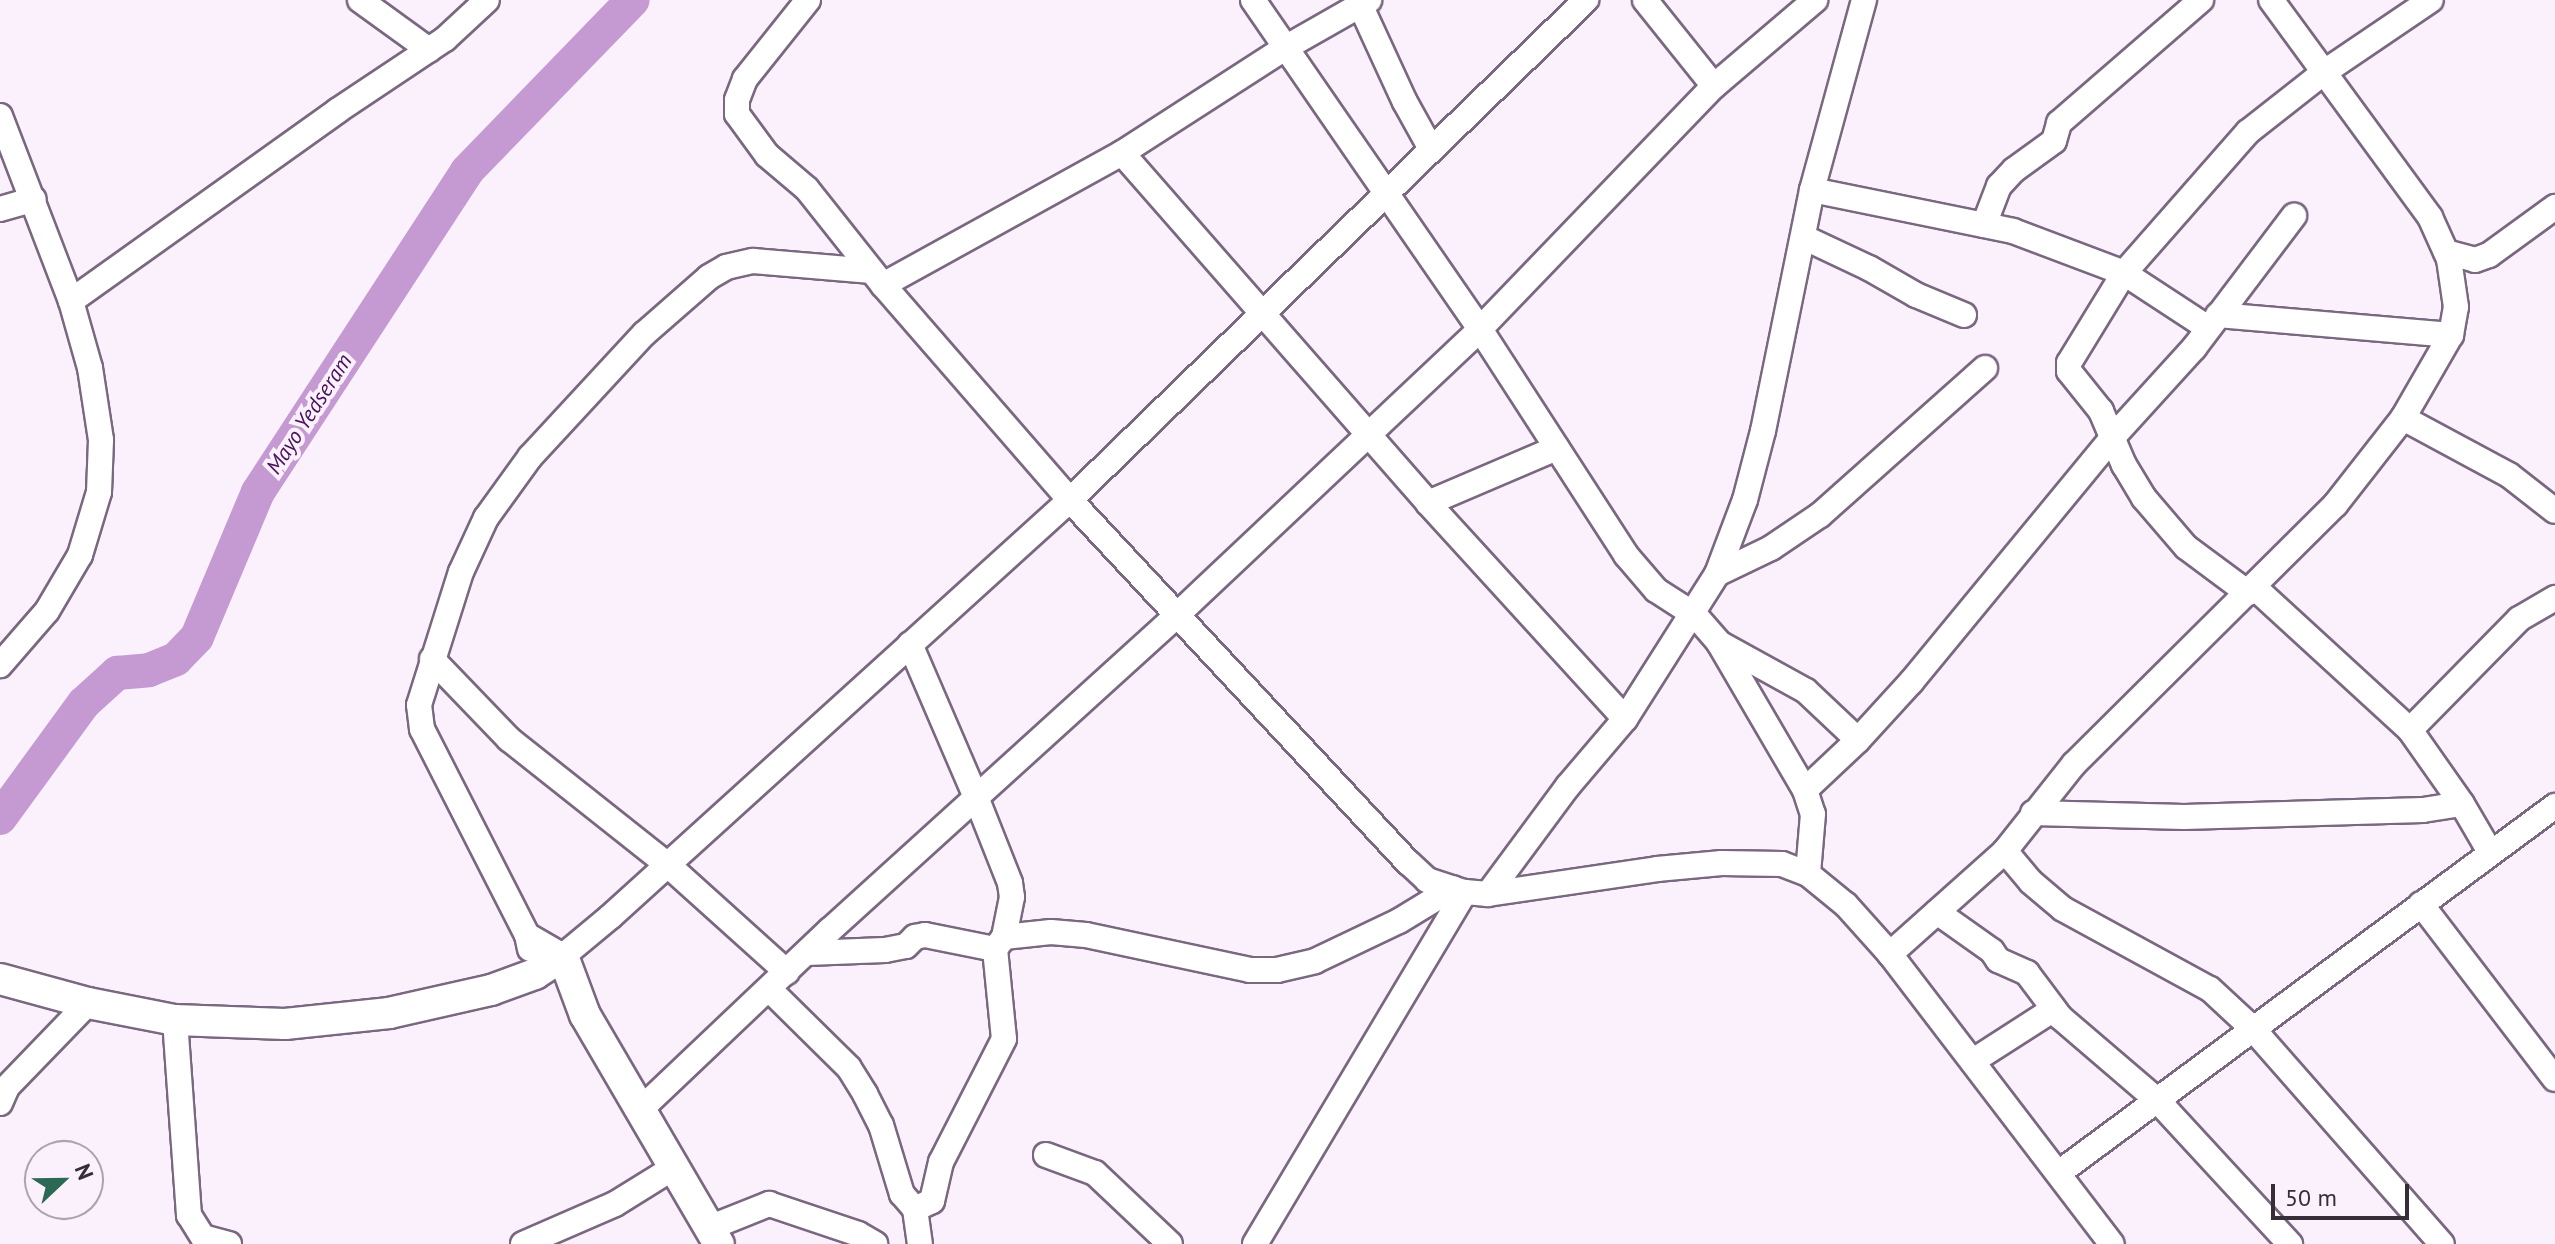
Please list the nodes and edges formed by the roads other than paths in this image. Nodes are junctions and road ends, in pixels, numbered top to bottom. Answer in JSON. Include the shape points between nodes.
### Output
{"nodes":[{"id":1,"x":360,"y":0,"type":"edge"},
{"id":2,"x":487,"y":0,"type":"edge"},
{"id":3,"x":808,"y":0,"type":"edge"},
{"id":4,"x":1253,"y":0,"type":"edge"},
{"id":5,"x":1586,"y":0,"type":"edge"},
{"id":6,"x":1645,"y":0,"type":"edge"},
{"id":7,"x":1815,"y":0,"type":"edge"},
{"id":8,"x":1864,"y":0,"type":"edge"},
{"id":9,"x":2201,"y":0,"type":"edge"},
{"id":10,"x":2271,"y":0,"type":"edge"},
{"id":11,"x":2431,"y":0,"type":"edge"},
{"id":12,"x":1363,"y":2,"type":"edge"},
{"id":13,"x":1285,"y":48,"type":"junction"},
{"id":14,"x":429,"y":50,"type":"junction"},
{"id":15,"x":2323,"y":73,"type":"junction"},
{"id":16,"x":1714,"y":86,"type":"junction"},
{"id":17,"x":0,"y":116,"type":"edge"},
{"id":18,"x":1431,"y":149,"type":"junction"},
{"id":19,"x":1122,"y":153,"type":"junction"},
{"id":20,"x":1812,"y":190,"type":"junction"},
{"id":21,"x":1385,"y":194,"type":"junction"},
{"id":22,"x":34,"y":199,"type":"junction"},
{"id":23,"x":2555,"y":207,"type":"edge"},
{"id":24,"x":0,"y":209,"type":"edge"},
{"id":25,"x":2294,"y":216,"type":"dead end"},
{"id":26,"x":1984,"y":225,"type":"junction"},
{"id":27,"x":1803,"y":237,"type":"junction"},
{"id":28,"x":2446,"y":252,"type":"junction"},
{"id":29,"x":2124,"y":273,"type":"junction"},
{"id":30,"x":878,"y":278,"type":"junction"},
{"id":31,"x":71,"y":301,"type":"junction"},
{"id":32,"x":1262,"y":315,"type":"junction"},
{"id":33,"x":1964,"y":315,"type":"dead end"},
{"id":34,"x":2213,"y":321,"type":"junction"},
{"id":35,"x":1480,"y":329,"type":"junction"},
{"id":36,"x":2451,"y":335,"type":"junction"},
{"id":37,"x":1985,"y":368,"type":"dead end"},
{"id":38,"x":2403,"y":418,"type":"junction"},
{"id":39,"x":1368,"y":434,"type":"junction"},
{"id":40,"x":2112,"y":438,"type":"junction"},
{"id":41,"x":1557,"y":448,"type":"junction"},
{"id":42,"x":1070,"y":500,"type":"junction"},
{"id":43,"x":1428,"y":503,"type":"junction"},
{"id":44,"x":2555,"y":511,"type":"edge"},
{"id":45,"x":1717,"y":574,"type":"junction"},
{"id":46,"x":2251,"y":590,"type":"junction"},
{"id":47,"x":2555,"y":598,"type":"edge"},
{"id":48,"x":1178,"y":614,"type":"junction"},
{"id":49,"x":1695,"y":615,"type":"junction"},
{"id":50,"x":1719,"y":643,"type":"junction"},
{"id":51,"x":910,"y":644,"type":"junction"},
{"id":52,"x":432,"y":659,"type":"junction"},
{"id":53,"x":0,"y":665,"type":"edge"},
{"id":54,"x":1625,"y":719,"type":"junction"},
{"id":55,"x":2410,"y":730,"type":"junction"},
{"id":56,"x":1858,"y":740,"type":"junction"},
{"id":57,"x":1805,"y":790,"type":"junction"},
{"id":58,"x":976,"y":797,"type":"junction"},
{"id":59,"x":2462,"y":804,"type":"junction"},
{"id":60,"x":2555,"y":806,"type":"edge"},
{"id":61,"x":2033,"y":813,"type":"junction"},
{"id":62,"x":2005,"y":851,"type":"junction"},
{"id":63,"x":2490,"y":852,"type":"junction"},
{"id":64,"x":668,"y":865,"type":"junction"},
{"id":65,"x":1808,"y":874,"type":"junction"},
{"id":66,"x":1469,"y":892,"type":"junction"},
{"id":67,"x":2421,"y":904,"type":"junction"},
{"id":68,"x":1937,"y":912,"type":"junction"},
{"id":69,"x":527,"y":935,"type":"junction"},
{"id":70,"x":999,"y":943,"type":"junction"},
{"id":71,"x":807,"y":953,"type":"junction"},
{"id":72,"x":1890,"y":954,"type":"junction"},
{"id":73,"x":563,"y":956,"type":"junction"},
{"id":74,"x":787,"y":972,"type":"junction"},
{"id":75,"x":535,"y":974,"type":"junction"},
{"id":76,"x":13,"y":983,"type":"edge"},
{"id":77,"x":769,"y":989,"type":"junction"},
{"id":78,"x":88,"y":1003,"type":"junction"},
{"id":79,"x":2054,"y":1009,"type":"junction"},
{"id":80,"x":585,"y":1015,"type":"junction"},
{"id":81,"x":175,"y":1020,"type":"junction"},
{"id":82,"x":2253,"y":1029,"type":"junction"},
{"id":83,"x":1973,"y":1061,"type":"junction"},
{"id":84,"x":2552,"y":1070,"type":"edge"},
{"id":85,"x":2158,"y":1101,"type":"junction"},
{"id":86,"x":0,"y":1103,"type":"edge"},
{"id":87,"x":640,"y":1110,"type":"junction"},
{"id":88,"x":1046,"y":1155,"type":"dead end"},
{"id":89,"x":673,"y":1168,"type":"junction"},
{"id":90,"x":2060,"y":1172,"type":"junction"},
{"id":91,"x":915,"y":1209,"type":"junction"},
{"id":92,"x":714,"y":1236,"type":"edge"},
{"id":93,"x":1259,"y":1243,"type":"edge"},
{"id":94,"x":229,"y":1244,"type":"edge"},
{"id":95,"x":523,"y":1244,"type":"edge"},
{"id":96,"x":875,"y":1244,"type":"edge"},
{"id":97,"x":920,"y":1244,"type":"edge"},
{"id":98,"x":1170,"y":1244,"type":"edge"},
{"id":99,"x":2112,"y":1244,"type":"edge"},
{"id":100,"x":2290,"y":1244,"type":"edge"},
{"id":101,"x":2442,"y":1244,"type":"edge"}],
"edges":[{"from":1,"to":14,"type":"street"},
{"from":2,"to":14,"type":"street"},
{"from":3,"to":30,"type":"street","via":[[745,79],[737,114],[767,155],[807,189]]},
{"from":4,"to":13,"type":"street"},
{"from":5,"to":18,"type":"street"},
{"from":6,"to":16,"type":"street"},
{"from":7,"to":16,"type":"street"},
{"from":8,"to":20,"type":"street"},
{"from":9,"to":26,"type":"street","via":[[2059,123],[2054,141],[1999,186]]},
{"from":10,"to":15,"type":"street"},
{"from":11,"to":15,"type":"street"},
{"from":12,"to":13,"type":"street"},
{"from":12,"to":18,"type":"street"},
{"from":13,"to":19,"type":"street"},
{"from":13,"to":21,"type":"street"},
{"from":14,"to":31,"type":"street"},
{"from":15,"to":28,"type":"street","via":[[2430,217]]},
{"from":15,"to":29,"type":"street","via":[[2248,132]]},
{"from":16,"to":35,"type":"street"},
{"from":17,"to":22,"type":"street"},
{"from":18,"to":21,"type":"street"},
{"from":19,"to":30,"type":"street"},
{"from":19,"to":32,"type":"street"},
{"from":20,"to":26,"type":"street"},
{"from":20,"to":27,"type":"street"},
{"from":21,"to":32,"type":"street"},
{"from":21,"to":35,"type":"street"},
{"from":22,"to":24,"type":"street"},
{"from":22,"to":31,"type":"street"},
{"from":23,"to":28,"type":"street","via":[[2489,255],[2475,260]]},
{"from":25,"to":34,"type":"street"},
{"from":26,"to":29,"type":"street"},
{"from":27,"to":33,"type":"street"},
{"from":27,"to":45,"type":"street","via":[[1763,431]]},
{"from":28,"to":36,"type":"street","via":[[2456,307]]},
{"from":29,"to":34,"type":"street"},
{"from":29,"to":40,"type":"street","via":[[2069,363]]},
{"from":30,"to":42,"type":"street"},
{"from":30,"to":52,"type":"street","via":[[753,261],[726,267],[676,305],[530,457],[486,518],[461,572]]},
{"from":31,"to":53,"type":"street","via":[[99,426],[99,492],[73,566],[47,611]]},
{"from":32,"to":39,"type":"street"},
{"from":32,"to":42,"type":"street"},
{"from":34,"to":36,"type":"street"},
{"from":34,"to":40,"type":"street"},
{"from":35,"to":39,"type":"street"},
{"from":35,"to":41,"type":"street"},
{"from":36,"to":38,"type":"street"},
{"from":37,"to":45,"type":"street","via":[[1820,515]]},
{"from":38,"to":44,"type":"street","via":[[2509,475]]},
{"from":38,"to":46,"type":"street","via":[[2335,505]]},
{"from":39,"to":43,"type":"street"},
{"from":39,"to":48,"type":"street"},
{"from":40,"to":46,"type":"street","via":[[2144,498],[2186,547]]},
{"from":40,"to":56,"type":"street"},
{"from":41,"to":43,"type":"street"},
{"from":41,"to":49,"type":"street","via":[[1626,555],[1656,590]]},
{"from":42,"to":48,"type":"street"},
{"from":42,"to":51,"type":"street"},
{"from":43,"to":54,"type":"street"},
{"from":45,"to":49,"type":"street"},
{"from":46,"to":55,"type":"street"},
{"from":46,"to":61,"type":"street","via":[[2074,764]]},
{"from":47,"to":55,"type":"street","via":[[2519,619]]},
{"from":48,"to":58,"type":"street"},
{"from":48,"to":66,"type":"street","via":[[1409,863],[1427,880]]},
{"from":49,"to":50,"type":"street"},
{"from":49,"to":54,"type":"street"},
{"from":50,"to":56,"type":"street","via":[[1806,691]]},
{"from":50,"to":57,"type":"street"},
{"from":51,"to":58,"type":"street"},
{"from":51,"to":64,"type":"street"},
{"from":52,"to":64,"type":"street","via":[[509,739]]},
{"from":52,"to":69,"type":"street","via":[[419,705],[422,729]]},
{"from":54,"to":66,"type":"street"},
{"from":55,"to":59,"type":"street"},
{"from":56,"to":57,"type":"street"},
{"from":57,"to":65,"type":"street","via":[[1813,814]]},
{"from":58,"to":70,"type":"street","via":[[1010,883],[1012,897]]},
{"from":58,"to":71,"type":"street"},
{"from":59,"to":61,"type":"street","via":[[2423,810],[2184,817]]},
{"from":59,"to":63,"type":"street"},
{"from":60,"to":63,"type":"street"},
{"from":61,"to":62,"type":"street"},
{"from":62,"to":68,"type":"street"},
{"from":62,"to":82,"type":"street","via":[[2063,909],[2210,989]]},
{"from":63,"to":67,"type":"street"},
{"from":64,"to":73,"type":"street"},
{"from":64,"to":74,"type":"street"},
{"from":65,"to":66,"type":"street","via":[[1782,864],[1722,863]]},
{"from":65,"to":72,"type":"street","via":[[1846,905]]},
{"from":66,"to":70,"type":"street","via":[[1315,961],[1277,970],[1250,970],[1086,935],[1051,932]]},
{"from":66,"to":93,"type":"street"},
{"from":67,"to":82,"type":"street"},
{"from":67,"to":84,"type":"street"},
{"from":68,"to":72,"type":"street"},
{"from":68,"to":79,"type":"street","via":[[1998,960],[2027,973]]},
{"from":69,"to":73,"type":"street"},
{"from":69,"to":75,"type":"street"},
{"from":70,"to":71,"type":"street","via":[[925,935],[885,950]]},
{"from":70,"to":91,"type":"street","via":[[1004,1039],[941,1162],[932,1201]]},
{"from":71,"to":74,"type":"street"},
{"from":72,"to":83,"type":"street"},
{"from":73,"to":75,"type":"main road"},
{"from":73,"to":80,"type":"main road"},
{"from":74,"to":77,"type":"street"},
{"from":75,"to":80,"type":"main road"},
{"from":75,"to":81,"type":"main road","via":[[440,1003],[339,1021]]},
{"from":76,"to":78,"type":"main road"},
{"from":77,"to":87,"type":"street"},
{"from":77,"to":91,"type":"street","via":[[849,1068],[881,1125],[902,1194]]},
{"from":78,"to":81,"type":"main road"},
{"from":78,"to":86,"type":"street","via":[[7,1087]]},
{"from":79,"to":83,"type":"street"},
{"from":79,"to":85,"type":"street"},
{"from":80,"to":87,"type":"main road"},
{"from":81,"to":94,"type":"street","via":[[189,1215],[203,1237]]},
{"from":82,"to":85,"type":"street"},
{"from":82,"to":101,"type":"street"},
{"from":83,"to":90,"type":"street"},
{"from":85,"to":90,"type":"street"},
{"from":85,"to":100,"type":"street"},
{"from":87,"to":89,"type":"main road"},
{"from":88,"to":98,"type":"street","via":[[1095,1173]]},
{"from":89,"to":92,"type":"main road"},
{"from":89,"to":95,"type":"street","via":[[615,1204]]},
{"from":90,"to":99,"type":"street"},
{"from":91,"to":97,"type":"street"},
{"from":92,"to":96,"type":"street","via":[[769,1204]]}]}
